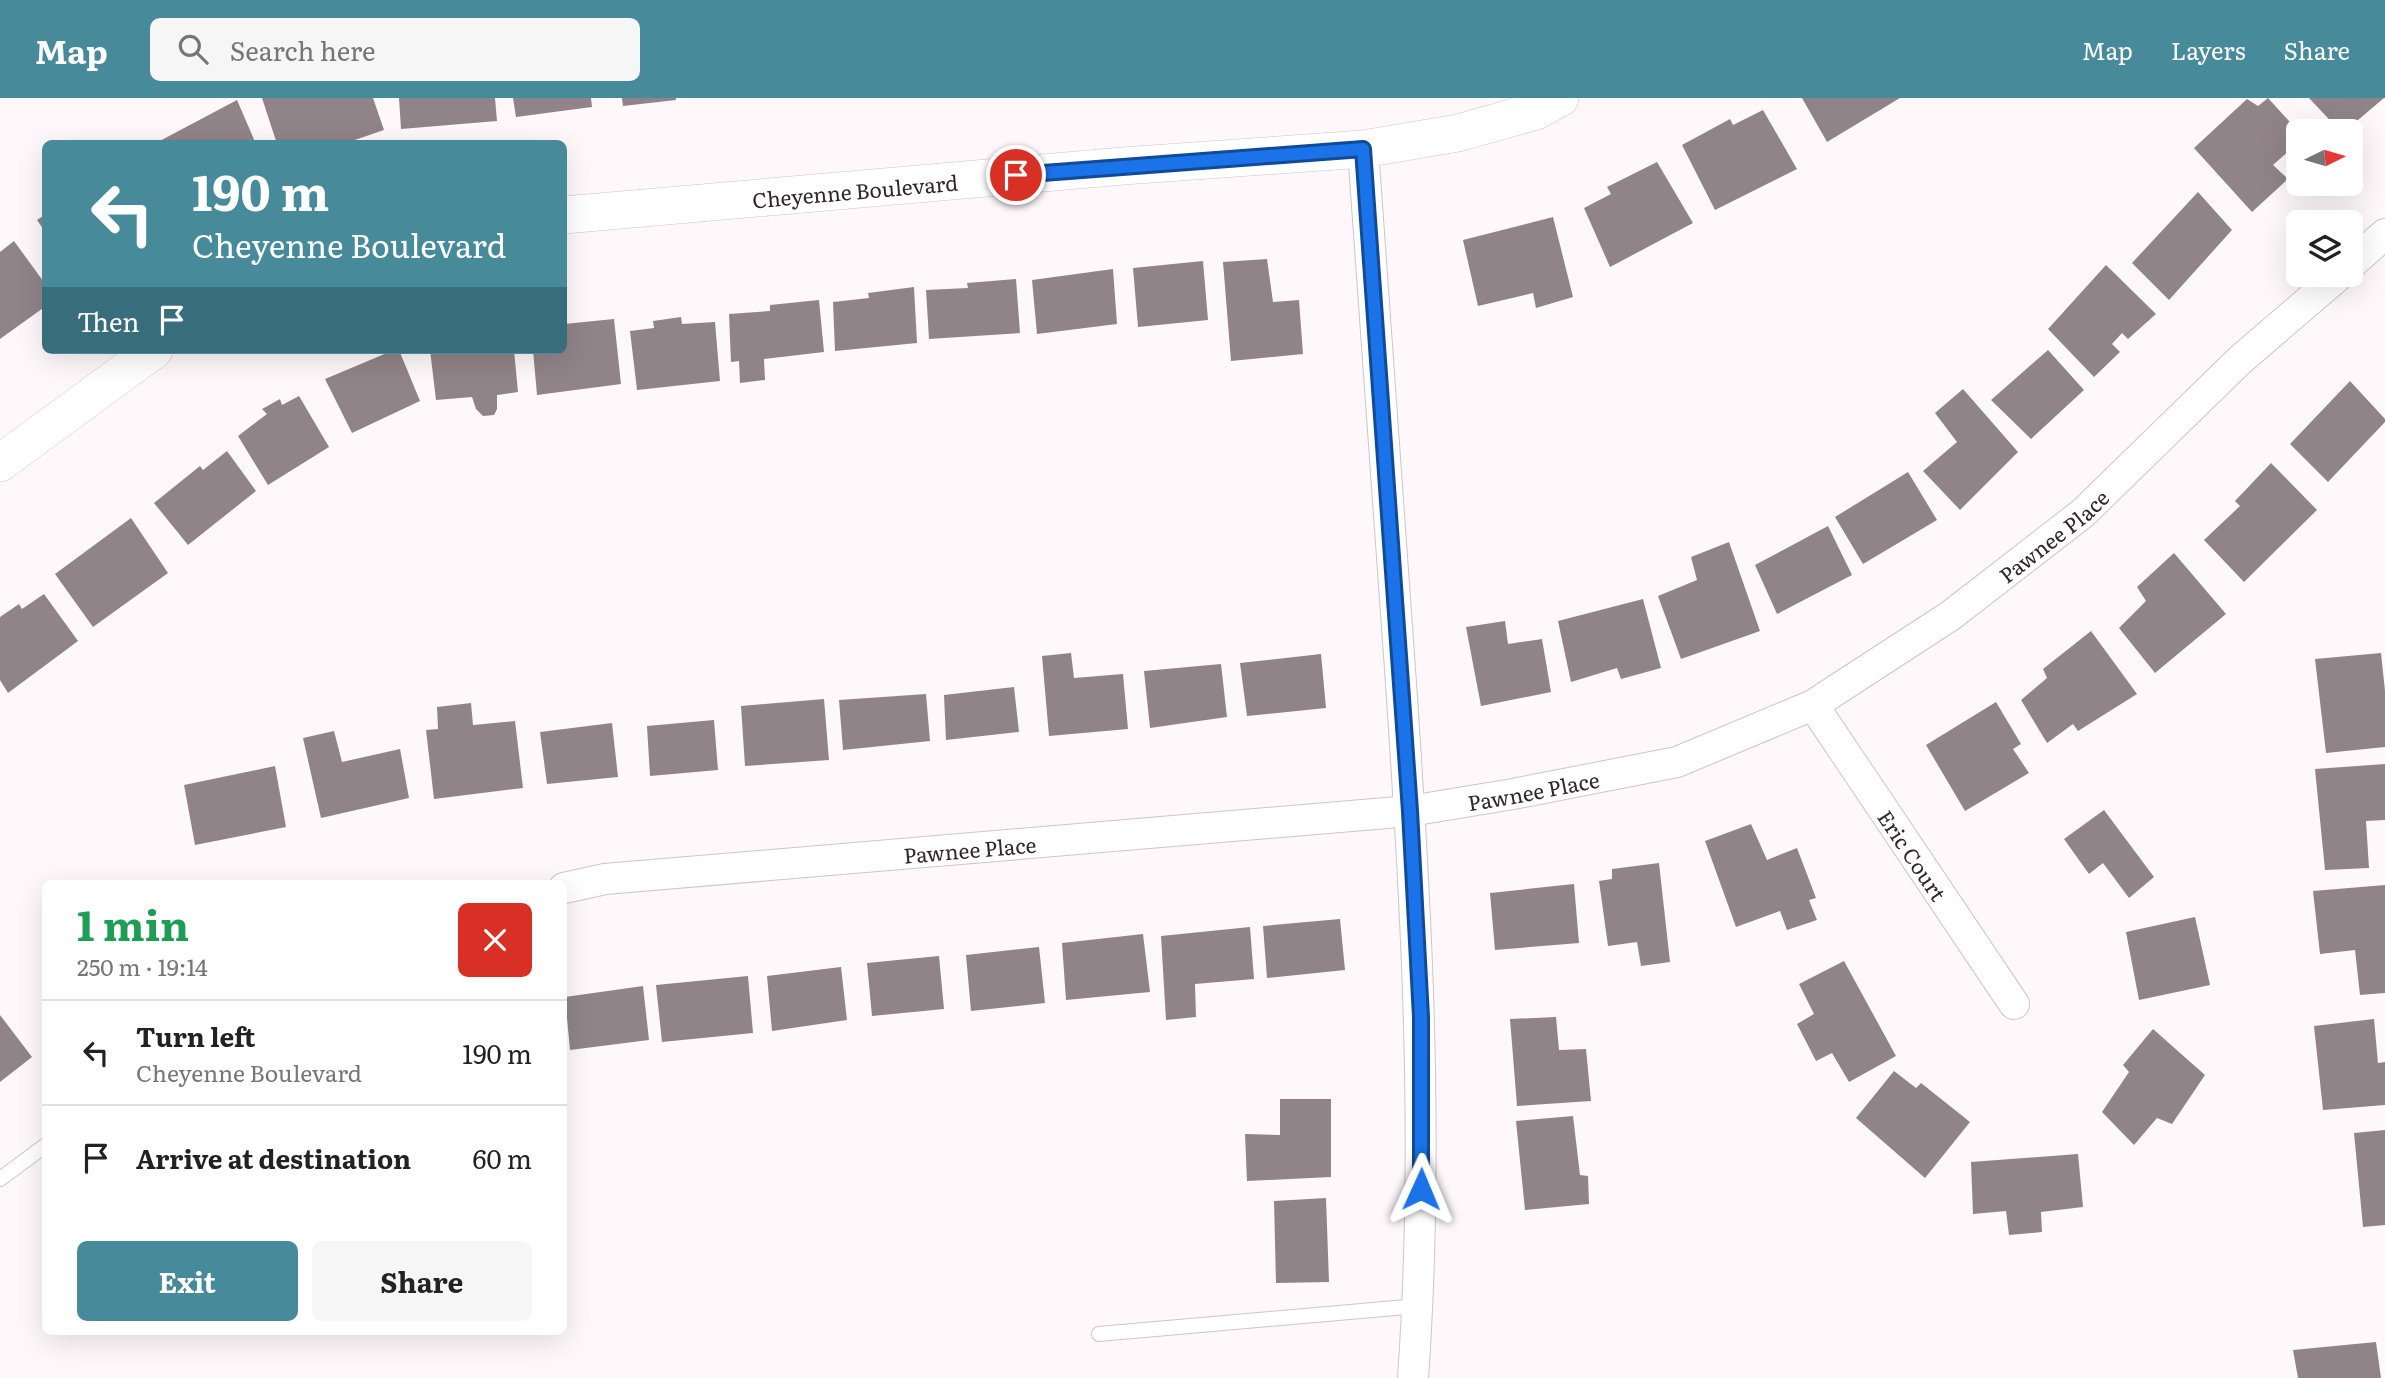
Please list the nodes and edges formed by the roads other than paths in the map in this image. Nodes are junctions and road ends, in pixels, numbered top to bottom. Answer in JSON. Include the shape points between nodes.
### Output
{"nodes":[{"id":1,"x":1560,"y":98,"type":"edge"},
{"id":2,"x":1363,"y":149,"type":"junction"},
{"id":3,"x":567,"y":215,"type":"edge"},
{"id":4,"x":2325,"y":287,"type":"edge"},
{"id":5,"x":148,"y":354,"type":"edge"},
{"id":6,"x":0,"y":463,"type":"edge"},
{"id":7,"x":1812,"y":705,"type":"junction"},
{"id":8,"x":1410,"y":811,"type":"junction"},
{"id":9,"x":567,"y":887,"type":"edge"},
{"id":10,"x":2014,"y":1004,"type":"dead end"},
{"id":11,"x":42,"y":1148,"type":"edge"},
{"id":12,"x":0,"y":1179,"type":"edge"},
{"id":13,"x":1419,"y":1306,"type":"junction"},
{"id":14,"x":1099,"y":1334,"type":"dead end"},
{"id":15,"x":1413,"y":1378,"type":"edge"}],
"edges":[{"from":1,"to":2,"type":"street","name":"Cheyenne Boulevard","via":[[1536,111],[1458,133]]},
{"from":2,"to":3,"type":"street","name":"Cheyenne Boulevard"},
{"from":2,"to":8,"type":"street"},
{"from":4,"to":7,"type":"street","name":"Pawnee Place","via":[[2240,360],[2083,513],[1950,616]]},
{"from":5,"to":6,"type":"street"},
{"from":7,"to":8,"type":"street","name":"Pawnee Place","via":[[1677,762]]},
{"from":7,"to":10,"type":"street","name":"Eric Court"},
{"from":8,"to":9,"type":"street","name":"Pawnee Place","via":[[605,879]]},
{"from":8,"to":13,"type":"street","via":[[1421,1017]]},
{"from":11,"to":12,"type":"lane"},
{"from":13,"to":14,"type":"lane"},
{"from":13,"to":15,"type":"street"}]}
